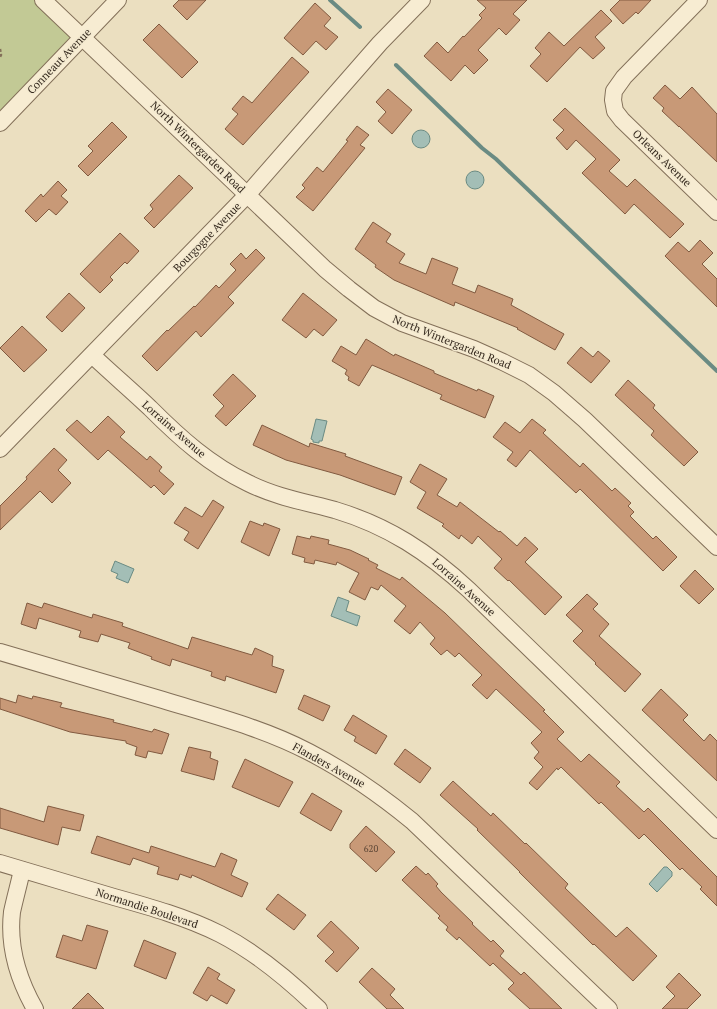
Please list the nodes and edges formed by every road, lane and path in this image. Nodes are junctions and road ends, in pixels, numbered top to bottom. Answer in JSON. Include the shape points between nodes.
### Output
{"nodes":[{"id":1,"x":43,"y":0,"type":"edge"},
{"id":2,"x":118,"y":0,"type":"edge"},
{"id":3,"x":422,"y":0,"type":"edge"},
{"id":4,"x":699,"y":0,"type":"edge"},
{"id":5,"x":82,"y":37,"type":"junction"},
{"id":6,"x":0,"y":49,"type":"edge"},
{"id":7,"x":0,"y":57,"type":"edge"},
{"id":8,"x":0,"y":123,"type":"edge"},
{"id":9,"x":247,"y":195,"type":"junction"},
{"id":10,"x":717,"y":212,"type":"edge"},
{"id":11,"x":92,"y":354,"type":"junction"},
{"id":12,"x":0,"y":449,"type":"edge"},
{"id":13,"x":717,"y":547,"type":"edge"},
{"id":14,"x":0,"y":652,"type":"edge"},
{"id":15,"x":717,"y":830,"type":"edge"},
{"id":16,"x":0,"y":864,"type":"edge"},
{"id":17,"x":22,"y":870,"type":"junction"},
{"id":18,"x":35,"y":1009,"type":"edge"},
{"id":19,"x":319,"y":1009,"type":"edge"},
{"id":20,"x":609,"y":1009,"type":"edge"}],
"edges":[{"from":1,"to":5,"type":"street","name":"North Wintergarden Road"},
{"from":2,"to":5,"type":"street","name":"Conneaut Avenue"},
{"from":3,"to":9,"type":"street","name":"Bourgogne Avenue","via":[[380,43]]},
{"from":4,"to":10,"type":"street","name":"Orleans Avenue","via":[[624,76],[614,91],[613,100],[622,120]]},
{"from":5,"to":8,"type":"street","name":"Conneaut Avenue"},
{"from":5,"to":9,"type":"street","name":"North Wintergarden Road"},
{"from":6,"to":7,"type":"path"},
{"from":9,"to":11,"type":"street","name":"Bourgogne Avenue"},
{"from":9,"to":13,"type":"street","name":"North Wintergarden Road","via":[[325,269],[374,308],[408,326],[503,362],[554,393]]},
{"from":11,"to":12,"type":"street","name":"Bourgogne Avenue"},
{"from":11,"to":15,"type":"street","name":"Lorraine Avenue","via":[[166,425],[221,468],[249,484],[278,495],[368,522],[398,536],[430,556],[474,595]]},
{"from":14,"to":20,"type":"street","name":"Flanders Avenue","via":[[211,714],[269,734],[344,771],[379,794],[412,821]]},
{"from":16,"to":17,"type":"street","name":"Normandie Boulevard"},
{"from":17,"to":18,"type":"street","via":[[12,912],[11,933],[18,974]]},
{"from":17,"to":19,"type":"street","name":"Normandie Boulevard","via":[[192,921],[256,956],[281,974]]}]}
